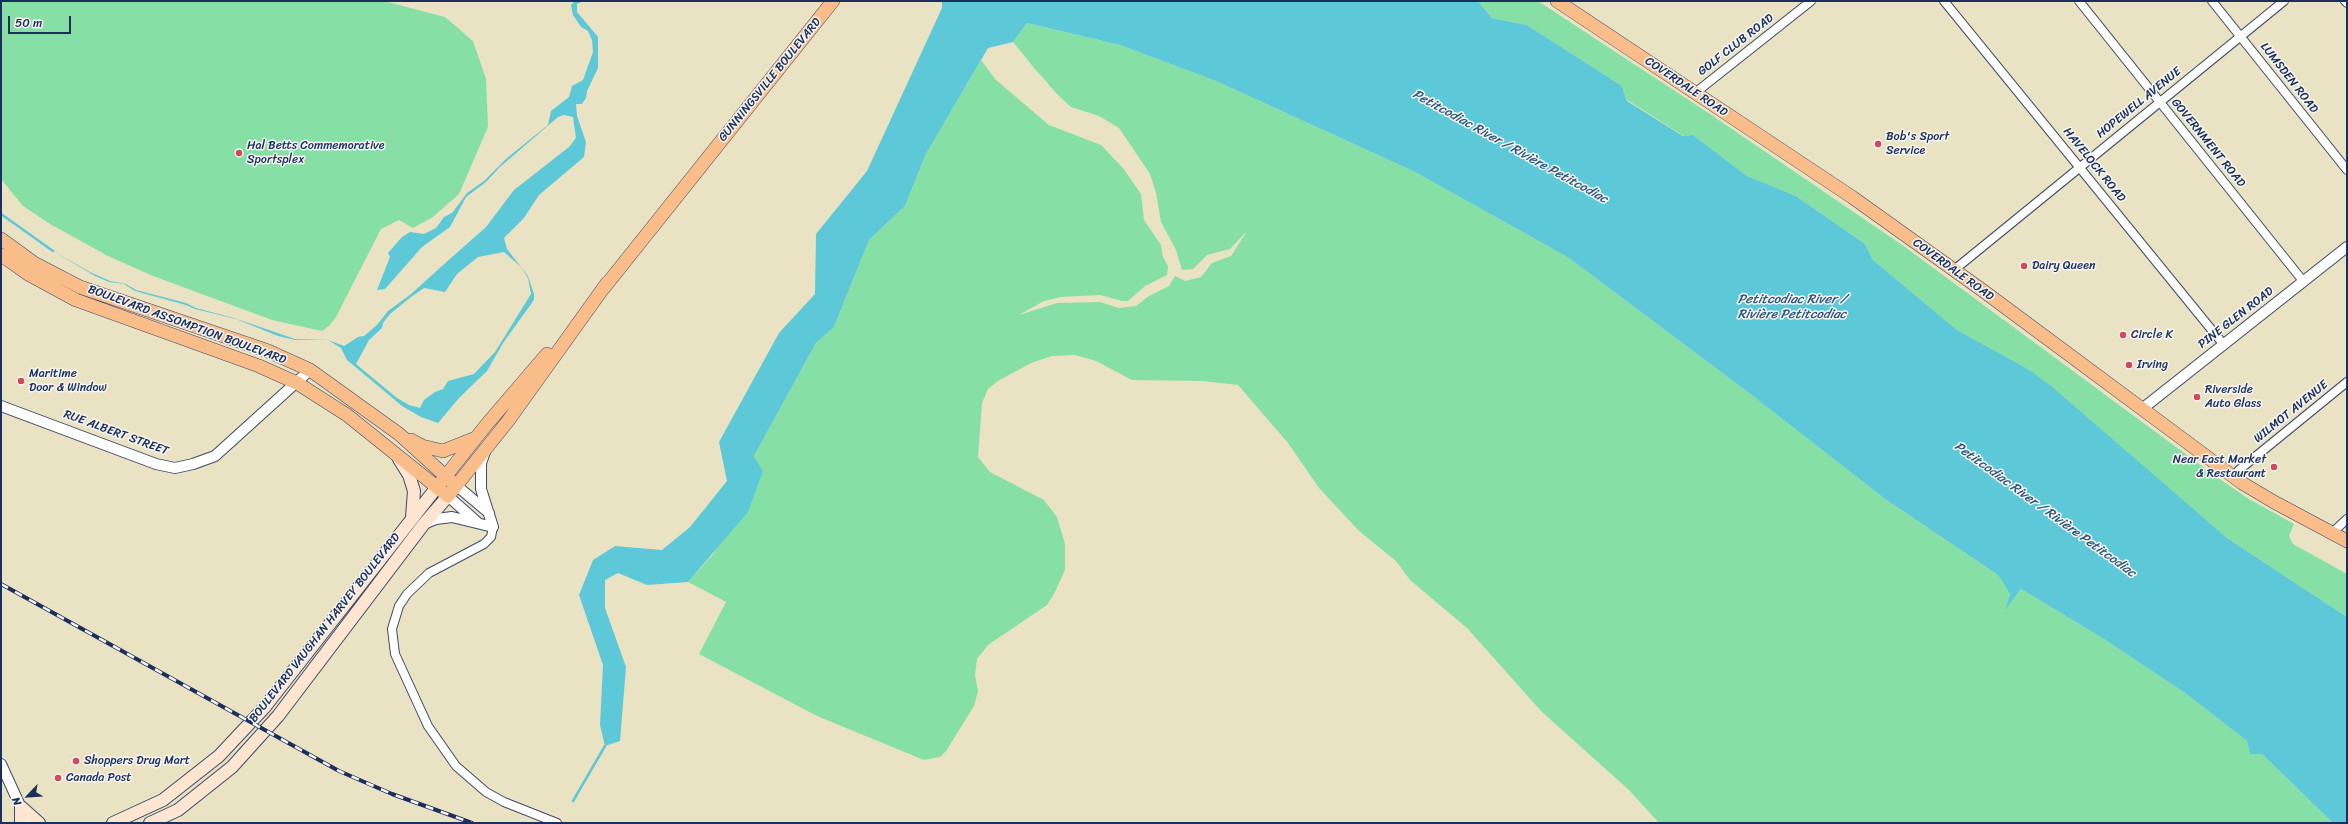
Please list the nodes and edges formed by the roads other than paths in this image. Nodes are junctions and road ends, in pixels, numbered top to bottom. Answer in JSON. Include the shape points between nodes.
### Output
{"nodes":[{"id":1,"x":833,"y":1,"type":"edge"},
{"id":2,"x":1557,"y":1,"type":"edge"},
{"id":3,"x":1812,"y":1,"type":"edge"},
{"id":4,"x":1944,"y":1,"type":"edge"},
{"id":5,"x":2079,"y":1,"type":"edge"},
{"id":6,"x":2212,"y":1,"type":"edge"},
{"id":7,"x":2284,"y":1,"type":"edge"},
{"id":8,"x":2241,"y":36,"type":"junction"},
{"id":9,"x":1695,"y":93,"type":"junction"},
{"id":10,"x":2160,"y":101,"type":"junction"},
{"id":11,"x":707,"y":158,"type":"joint"},
{"id":12,"x":2081,"y":167,"type":"junction"},
{"id":13,"x":2347,"y":170,"type":"edge"},
{"id":14,"x":1,"y":239,"type":"edge"},
{"id":15,"x":2347,"y":247,"type":"edge"},
{"id":16,"x":1,"y":255,"type":"edge"},
{"id":17,"x":1954,"y":270,"type":"junction"},
{"id":18,"x":2303,"y":281,"type":"junction"},
{"id":19,"x":607,"y":284,"type":"junction"},
{"id":20,"x":2224,"y":345,"type":"junction"},
{"id":21,"x":310,"y":370,"type":"junction"},
{"id":22,"x":2347,"y":382,"type":"edge"},
{"id":23,"x":297,"y":383,"type":"junction"},
{"id":24,"x":1,"y":406,"type":"edge"},
{"id":25,"x":2142,"y":409,"type":"junction"},
{"id":26,"x":399,"y":434,"type":"junction"},
{"id":27,"x":476,"y":437,"type":"junction"},
{"id":28,"x":488,"y":447,"type":"junction"},
{"id":29,"x":393,"y":452,"type":"junction"},
{"id":30,"x":2234,"y":477,"type":"junction"},
{"id":31,"x":438,"y":486,"type":"junction"},
{"id":32,"x":449,"y":495,"type":"junction"},
{"id":33,"x":489,"y":513,"type":"junction"},
{"id":34,"x":412,"y":517,"type":"junction"},
{"id":35,"x":2347,"y":520,"type":"edge"},
{"id":36,"x":480,"y":525,"type":"junction"},
{"id":37,"x":423,"y":526,"type":"junction"},
{"id":38,"x":493,"y":527,"type":"junction"},
{"id":39,"x":2332,"y":533,"type":"junction"},
{"id":40,"x":2347,"y":541,"type":"edge"},
{"id":41,"x":1,"y":764,"type":"edge"},
{"id":42,"x":21,"y":807,"type":"junction"},
{"id":43,"x":21,"y":823,"type":"edge"},
{"id":44,"x":28,"y":823,"type":"edge"},
{"id":45,"x":39,"y":823,"type":"edge"},
{"id":46,"x":113,"y":823,"type":"edge"},
{"id":47,"x":150,"y":823,"type":"edge"},
{"id":48,"x":557,"y":823,"type":"edge"}],
"edges":[{"from":1,"to":11,"type":"main road","name":"GUNNINGSVILLE BOULEVARD"},
{"from":2,"to":9,"type":"main road","name":"COVERDALE ROAD"},
{"from":3,"to":9,"type":"street","name":"GOLF CLUB ROAD"},
{"from":4,"to":12,"type":"street","name":"HAVELOCK ROAD"},
{"from":5,"to":10,"type":"street","name":"GOVERNMENT ROAD"},
{"from":6,"to":8,"type":"street","name":"LUMSDEN ROAD"},
{"from":7,"to":8,"type":"street","name":"HOPEWELL AVENUE"},
{"from":8,"to":10,"type":"street","name":"HOPEWELL AVENUE"},
{"from":8,"to":13,"type":"street","name":"LUMSDEN ROAD"},
{"from":9,"to":17,"type":"main road","name":"COVERDALE ROAD","via":[[1816,173]]},
{"from":10,"to":12,"type":"street","name":"HOPEWELL AVENUE"},
{"from":10,"to":18,"type":"street","name":"GOVERNMENT ROAD"},
{"from":11,"to":19,"type":"main road","name":"BOULEVARD VAUGHAN HARVEY BOULEVARD"},
{"from":12,"to":17,"type":"street","name":"HOPEWELL AVENUE"},
{"from":12,"to":20,"type":"street","name":"HAVELOCK ROAD"},
{"from":14,"to":21,"type":"main road","name":"BOULEVARD ASSOMPTION BOULEVARD","via":[[34,263],[80,287],[268,351]]},
{"from":15,"to":18,"type":"street","name":"PINE GLEN ROAD"},
{"from":16,"to":23,"type":"main road","name":"BOULEVARD ASSOMPTION BOULEVARD","via":[[28,274],[76,300],[259,366]]},
{"from":17,"to":25,"type":"main road","name":"COVERDALE ROAD"},
{"from":18,"to":20,"type":"street","name":"PINE GLEN ROAD"},
{"from":19,"to":27,"type":"main road","name":"BOULEVARD VAUGHAN HARVEY BOULEVARD"},
{"from":19,"to":28,"type":"main road","name":"BOULEVARD VAUGHAN HARVEY BOULEVARD"},
{"from":20,"to":25,"type":"street","name":"PINE GLEN ROAD"},
{"from":21,"to":23,"type":"street","name":"RUE ALBERT STREET"},
{"from":21,"to":26,"type":"main road","name":"BOULEVARD ASSOMPTION BOULEVARD"},
{"from":22,"to":30,"type":"street","name":"WILMOT AVENUE","via":[[2239,470]]},
{"from":23,"to":24,"type":"street","name":"RUE ALBERT STREET","via":[[215,456],[175,468],[156,464]]},
{"from":23,"to":29,"type":"main road","name":"BOULEVARD ASSOMPTION BOULEVARD","via":[[347,415]]},
{"from":25,"to":30,"type":"main road","name":"COVERDALE ROAD"},
{"from":26,"to":27,"type":"main road","via":[[422,446],[443,451]]},
{"from":26,"to":31,"type":"main road","name":"BOULEVARD ASSOMPTION BOULEVARD"},
{"from":27,"to":31,"type":"main road","name":"BOULEVARD VAUGHAN HARVEY BOULEVARD"},
{"from":28,"to":32,"type":"main road","name":"BOULEVARD VAUGHAN HARVEY BOULEVARD"},
{"from":28,"to":33,"type":"street","via":[[481,463],[480,475]]},
{"from":29,"to":31,"type":"main road","name":"BOULEVARD ASSOMPTION BOULEVARD"},
{"from":29,"to":34,"type":"main road","via":[[411,481],[414,491]]},
{"from":30,"to":39,"type":"main road","name":"COVERDALE ROAD"},
{"from":31,"to":32,"type":"main road","name":"BOULEVARD ASSOMPTION BOULEVARD"},
{"from":31,"to":34,"type":"main road","name":"BOULEVARD VAUGHAN HARVEY BOULEVARD"},
{"from":32,"to":33,"type":"street","name":"BOULEVARD ASSOMPTION BOULEVARD"},
{"from":32,"to":36,"type":"street","name":"BOULEVARD ASSOMPTION BOULEVARD"},
{"from":32,"to":37,"type":"main road","name":"BOULEVARD VAUGHAN HARVEY BOULEVARD"},
{"from":33,"to":38,"type":"street"},
{"from":34,"to":46,"type":"main road","name":"BOULEVARD VAUGHAN HARVEY BOULEVARD","via":[[264,708],[219,756],[163,800]]},
{"from":35,"to":39,"type":"street"},
{"from":36,"to":37,"type":"street","via":[[452,518],[436,519]]},
{"from":36,"to":38,"type":"street"},
{"from":37,"to":47,"type":"main road","name":"BOULEVARD VAUGHAN HARVEY BOULEVARD","via":[[278,716],[232,767],[178,810]]},
{"from":38,"to":48,"type":"street","via":[[491,537],[484,544],[429,573],[406,594],[395,616],[392,629],[394,648],[400,669],[425,720],[456,766],[486,792]]},
{"from":39,"to":40,"type":"main road","name":"COVERDALE ROAD"},
{"from":41,"to":42,"type":"street"},
{"from":42,"to":43,"type":"main road"},
{"from":42,"to":44,"type":"street"},
{"from":42,"to":45,"type":"main road"}]}
